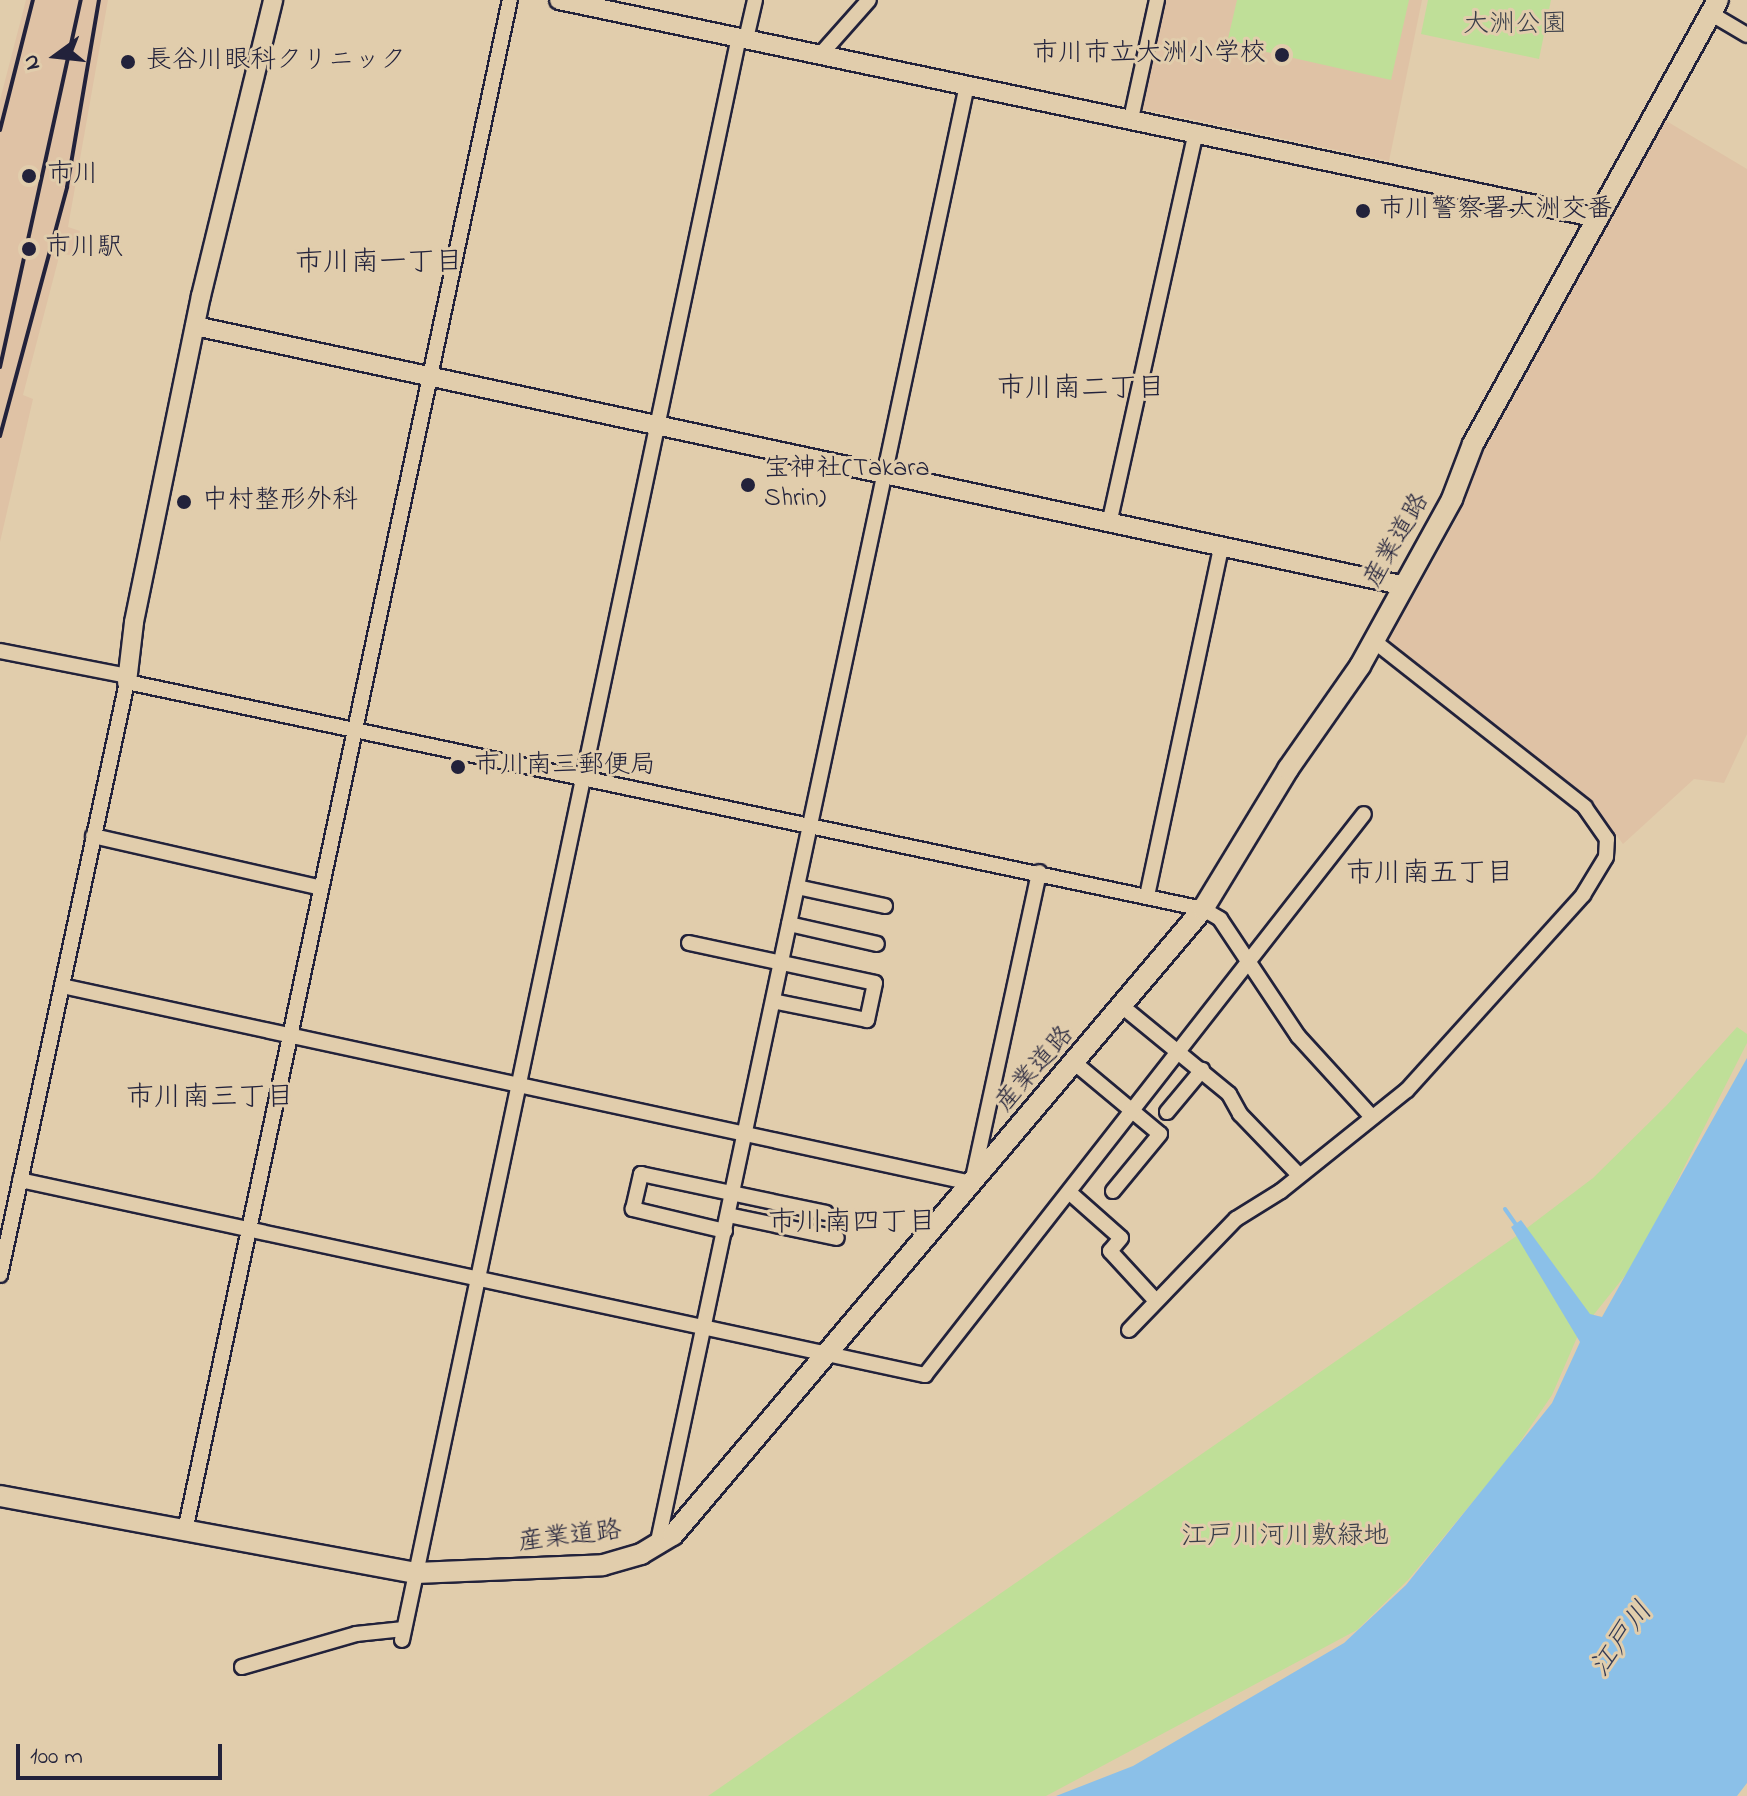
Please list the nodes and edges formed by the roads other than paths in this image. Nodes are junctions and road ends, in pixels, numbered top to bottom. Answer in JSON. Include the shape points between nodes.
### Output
{"nodes":[{"id":1,"x":273,"y":0,"type":"edge"},
{"id":2,"x":510,"y":0,"type":"edge"},
{"id":3,"x":559,"y":0,"type":"edge"},
{"id":4,"x":755,"y":0,"type":"edge"},
{"id":5,"x":869,"y":0,"type":"edge"},
{"id":6,"x":1157,"y":0,"type":"edge"},
{"id":7,"x":1715,"y":3,"type":"edge"},
{"id":8,"x":1747,"y":35,"type":"edge"},
{"id":9,"x":743,"y":38,"type":"junction"},
{"id":10,"x":821,"y":54,"type":"junction"},
{"id":11,"x":967,"y":85,"type":"junction"},
{"id":12,"x":1131,"y":119,"type":"junction"},
{"id":13,"x":1196,"y":132,"type":"junction"},
{"id":14,"x":1598,"y":218,"type":"junction"},
{"id":15,"x":195,"y":326,"type":"junction"},
{"id":16,"x":434,"y":377,"type":"junction"},
{"id":17,"x":657,"y":426,"type":"junction"},
{"id":18,"x":884,"y":475,"type":"junction"},
{"id":19,"x":1109,"y":524,"type":"junction"},
{"id":20,"x":1221,"y":548,"type":"junction"},
{"id":21,"x":1401,"y":585,"type":"junction"},
{"id":22,"x":1373,"y":640,"type":"junction"},
{"id":23,"x":0,"y":651,"type":"edge"},
{"id":24,"x":127,"y":679,"type":"junction"},
{"id":25,"x":357,"y":730,"type":"junction"},
{"id":26,"x":584,"y":776,"type":"junction"},
{"id":27,"x":1364,"y":814,"type":"dead end"},
{"id":28,"x":811,"y":824,"type":"junction"},
{"id":29,"x":93,"y":836,"type":"junction"},
{"id":30,"x":1039,"y":872,"type":"junction"},
{"id":31,"x":797,"y":887,"type":"junction"},
{"id":32,"x":321,"y":888,"type":"junction"},
{"id":33,"x":1147,"y":896,"type":"junction"},
{"id":34,"x":885,"y":906,"type":"dead end"},
{"id":35,"x":1203,"y":909,"type":"junction"},
{"id":36,"x":789,"y":924,"type":"junction"},
{"id":37,"x":689,"y":943,"type":"dead end"},
{"id":38,"x":877,"y":944,"type":"dead end"},
{"id":39,"x":1249,"y":962,"type":"junction"},
{"id":40,"x":781,"y":963,"type":"junction"},
{"id":41,"x":62,"y":986,"type":"junction"},
{"id":42,"x":773,"y":1001,"type":"junction"},
{"id":43,"x":1123,"y":1007,"type":"junction"},
{"id":44,"x":291,"y":1037,"type":"junction"},
{"id":45,"x":1181,"y":1050,"type":"junction"},
{"id":46,"x":1076,"y":1064,"type":"junction"},
{"id":47,"x":1202,"y":1070,"type":"junction"},
{"id":48,"x":517,"y":1085,"type":"junction"},
{"id":49,"x":1132,"y":1112,"type":"junction"},
{"id":50,"x":1167,"y":1112,"type":"dead end"},
{"id":51,"x":1372,"y":1117,"type":"junction"},
{"id":52,"x":745,"y":1133,"type":"junction"},
{"id":53,"x":1299,"y":1175,"type":"junction"},
{"id":54,"x":20,"y":1180,"type":"junction"},
{"id":55,"x":972,"y":1183,"type":"junction"},
{"id":56,"x":1113,"y":1191,"type":"dead end"},
{"id":57,"x":1069,"y":1192,"type":"junction"},
{"id":58,"x":732,"y":1193,"type":"junction"},
{"id":59,"x":826,"y":1213,"type":"dead end"},
{"id":60,"x":728,"y":1215,"type":"junction"},
{"id":61,"x":725,"y":1231,"type":"junction"},
{"id":62,"x":248,"y":1232,"type":"junction"},
{"id":63,"x":837,"y":1238,"type":"dead end"},
{"id":64,"x":0,"y":1275,"type":"edge"},
{"id":65,"x":477,"y":1279,"type":"junction"},
{"id":66,"x":1156,"y":1301,"type":"junction"},
{"id":67,"x":705,"y":1327,"type":"junction"},
{"id":68,"x":1129,"y":1330,"type":"dead end"},
{"id":69,"x":824,"y":1354,"type":"junction"},
{"id":70,"x":0,"y":1496,"type":"edge"},
{"id":71,"x":185,"y":1531,"type":"junction"},
{"id":72,"x":657,"y":1546,"type":"junction"},
{"id":73,"x":416,"y":1573,"type":"junction"},
{"id":74,"x":242,"y":1667,"type":"dead end"}],
"edges":[{"from":1,"to":15,"type":"street"},
{"from":2,"to":16,"type":"street"},
{"from":3,"to":9,"type":"street"},
{"from":4,"to":9,"type":"street"},
{"from":5,"to":10,"type":"street"},
{"from":6,"to":12,"type":"street"},
{"from":7,"to":8,"type":"street"},
{"from":7,"to":14,"type":"main road","name":"産業道路"},
{"from":9,"to":10,"type":"street"},
{"from":9,"to":17,"type":"street"},
{"from":10,"to":11,"type":"street"},
{"from":11,"to":12,"type":"street"},
{"from":11,"to":18,"type":"street"},
{"from":12,"to":13,"type":"street"},
{"from":13,"to":14,"type":"street"},
{"from":13,"to":19,"type":"street"},
{"from":14,"to":21,"type":"main road","name":"産業道路","via":[[1473,444],[1439,525]]},
{"from":15,"to":16,"type":"street"},
{"from":15,"to":24,"type":"street"},
{"from":16,"to":17,"type":"street"},
{"from":16,"to":25,"type":"street"},
{"from":17,"to":18,"type":"street"},
{"from":17,"to":26,"type":"street"},
{"from":18,"to":19,"type":"street"},
{"from":18,"to":28,"type":"street"},
{"from":19,"to":20,"type":"street"},
{"from":20,"to":21,"type":"street"},
{"from":20,"to":33,"type":"street"},
{"from":21,"to":22,"type":"main road","name":"産業道路"},
{"from":22,"to":35,"type":"main road","name":"産業道路"},
{"from":22,"to":51,"type":"street","via":[[1585,807],[1607,839],[1599,874],[1583,895],[1443,1054]]},
{"from":23,"to":24,"type":"street"},
{"from":24,"to":25,"type":"street"},
{"from":24,"to":29,"type":"street"},
{"from":25,"to":26,"type":"street"},
{"from":25,"to":32,"type":"street"},
{"from":26,"to":28,"type":"street"},
{"from":26,"to":48,"type":"street"},
{"from":27,"to":39,"type":"street"},
{"from":28,"to":30,"type":"street"},
{"from":28,"to":31,"type":"street"},
{"from":29,"to":32,"type":"street"},
{"from":29,"to":41,"type":"street"},
{"from":30,"to":33,"type":"street"},
{"from":30,"to":55,"type":"street"},
{"from":31,"to":34,"type":"street"},
{"from":31,"to":36,"type":"street"},
{"from":32,"to":44,"type":"street"},
{"from":33,"to":35,"type":"street"},
{"from":35,"to":39,"type":"street","via":[[1220,919]]},
{"from":35,"to":43,"type":"main road","name":"産業道路"},
{"from":36,"to":38,"type":"street"},
{"from":36,"to":40,"type":"street"},
{"from":37,"to":40,"type":"street"},
{"from":39,"to":45,"type":"street"},
{"from":39,"to":51,"type":"street","via":[[1298,1036]]},
{"from":40,"to":42,"type":"street"},
{"from":40,"to":42,"type":"street","via":[[875,983],[867,1020]]},
{"from":41,"to":44,"type":"street"},
{"from":41,"to":54,"type":"street"},
{"from":42,"to":52,"type":"street"},
{"from":43,"to":45,"type":"street"},
{"from":43,"to":46,"type":"main road","name":"産業道路"},
{"from":44,"to":48,"type":"street"},
{"from":44,"to":62,"type":"street"},
{"from":45,"to":47,"type":"street"},
{"from":45,"to":49,"type":"street"},
{"from":46,"to":49,"type":"street"},
{"from":46,"to":55,"type":"main road","name":"産業道路"},
{"from":47,"to":50,"type":"street"},
{"from":47,"to":53,"type":"street"},
{"from":48,"to":52,"type":"street"},
{"from":48,"to":65,"type":"street"},
{"from":49,"to":56,"type":"street","via":[[1160,1134]]},
{"from":49,"to":57,"type":"street"},
{"from":51,"to":53,"type":"street"},
{"from":52,"to":55,"type":"street"},
{"from":52,"to":58,"type":"street"},
{"from":53,"to":66,"type":"street","via":[[1236,1219]]},
{"from":54,"to":62,"type":"street"},
{"from":54,"to":64,"type":"street"},
{"from":55,"to":69,"type":"main road","name":"産業道路"},
{"from":57,"to":66,"type":"street","via":[[1121,1238],[1110,1251]]},
{"from":57,"to":69,"type":"street","via":[[925,1375]]},
{"from":58,"to":59,"type":"street"},
{"from":58,"to":60,"type":"street"},
{"from":58,"to":61,"type":"street","via":[[641,1174],[633,1209]]},
{"from":60,"to":61,"type":"street"},
{"from":60,"to":63,"type":"street"},
{"from":61,"to":67,"type":"street"},
{"from":62,"to":65,"type":"street"},
{"from":62,"to":71,"type":"street"},
{"from":65,"to":67,"type":"street"},
{"from":65,"to":73,"type":"street"},
{"from":66,"to":68,"type":"street"},
{"from":67,"to":69,"type":"street"},
{"from":67,"to":72,"type":"street"},
{"from":69,"to":72,"type":"main road","name":"産業道路","via":[[692,1517]]},
{"from":70,"to":71,"type":"main road","name":"産業道路"},
{"from":71,"to":73,"type":"main road","name":"産業道路"},
{"from":72,"to":73,"type":"main road","name":"産業道路","via":[[603,1565]]},
{"from":73,"to":74,"type":"street","via":[[403,1634],[356,1634]]}]}
